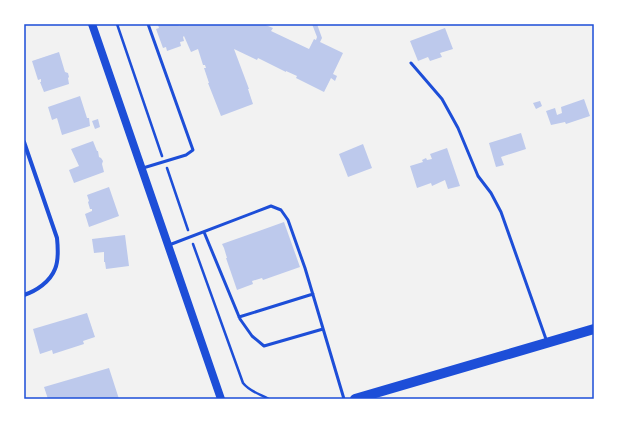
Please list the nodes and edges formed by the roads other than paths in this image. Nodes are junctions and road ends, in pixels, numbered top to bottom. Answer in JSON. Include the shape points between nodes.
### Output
{"nodes":[{"id":1,"x":92,"y":24,"type":"edge"},
{"id":2,"x":148,"y":24,"type":"edge"},
{"id":3,"x":411,"y":63,"type":"dead end"},
{"id":4,"x":24,"y":142,"type":"edge"},
{"id":5,"x":142,"y":168,"type":"junction"},
{"id":6,"x":204,"y":232,"type":"junction"},
{"id":7,"x":168,"y":246,"type":"junction"},
{"id":8,"x":313,"y":294,"type":"junction"},
{"id":9,"x":24,"y":295,"type":"edge"},
{"id":10,"x":239,"y":317,"type":"junction"},
{"id":11,"x":323,"y":329,"type":"junction"},
{"id":12,"x":594,"y":330,"type":"edge"},
{"id":13,"x":547,"y":343,"type":"junction"},
{"id":14,"x":221,"y":399,"type":"edge"},
{"id":15,"x":344,"y":399,"type":"edge"},
{"id":16,"x":355,"y":399,"type":"edge"}],
"edges":[{"from":1,"to":5,"type":"main road"},
{"from":2,"to":5,"type":"lane","via":[[193,150],[186,155]]},
{"from":3,"to":13,"type":"lane","via":[[442,99],[458,128],[478,176],[501,212]]},
{"from":4,"to":9,"type":"street","via":[[58,238],[58,255],[55,269],[46,282]]},
{"from":5,"to":7,"type":"main road"},
{"from":6,"to":7,"type":"lane"},
{"from":6,"to":8,"type":"lane","via":[[271,206],[281,210],[288,220]]},
{"from":6,"to":10,"type":"lane"},
{"from":7,"to":14,"type":"main road"},
{"from":8,"to":10,"type":"lane"},
{"from":8,"to":11,"type":"lane"},
{"from":10,"to":11,"type":"lane","via":[[252,336],[264,346]]},
{"from":11,"to":15,"type":"lane"},
{"from":12,"to":13,"type":"main road"},
{"from":13,"to":16,"type":"main road"}]}
